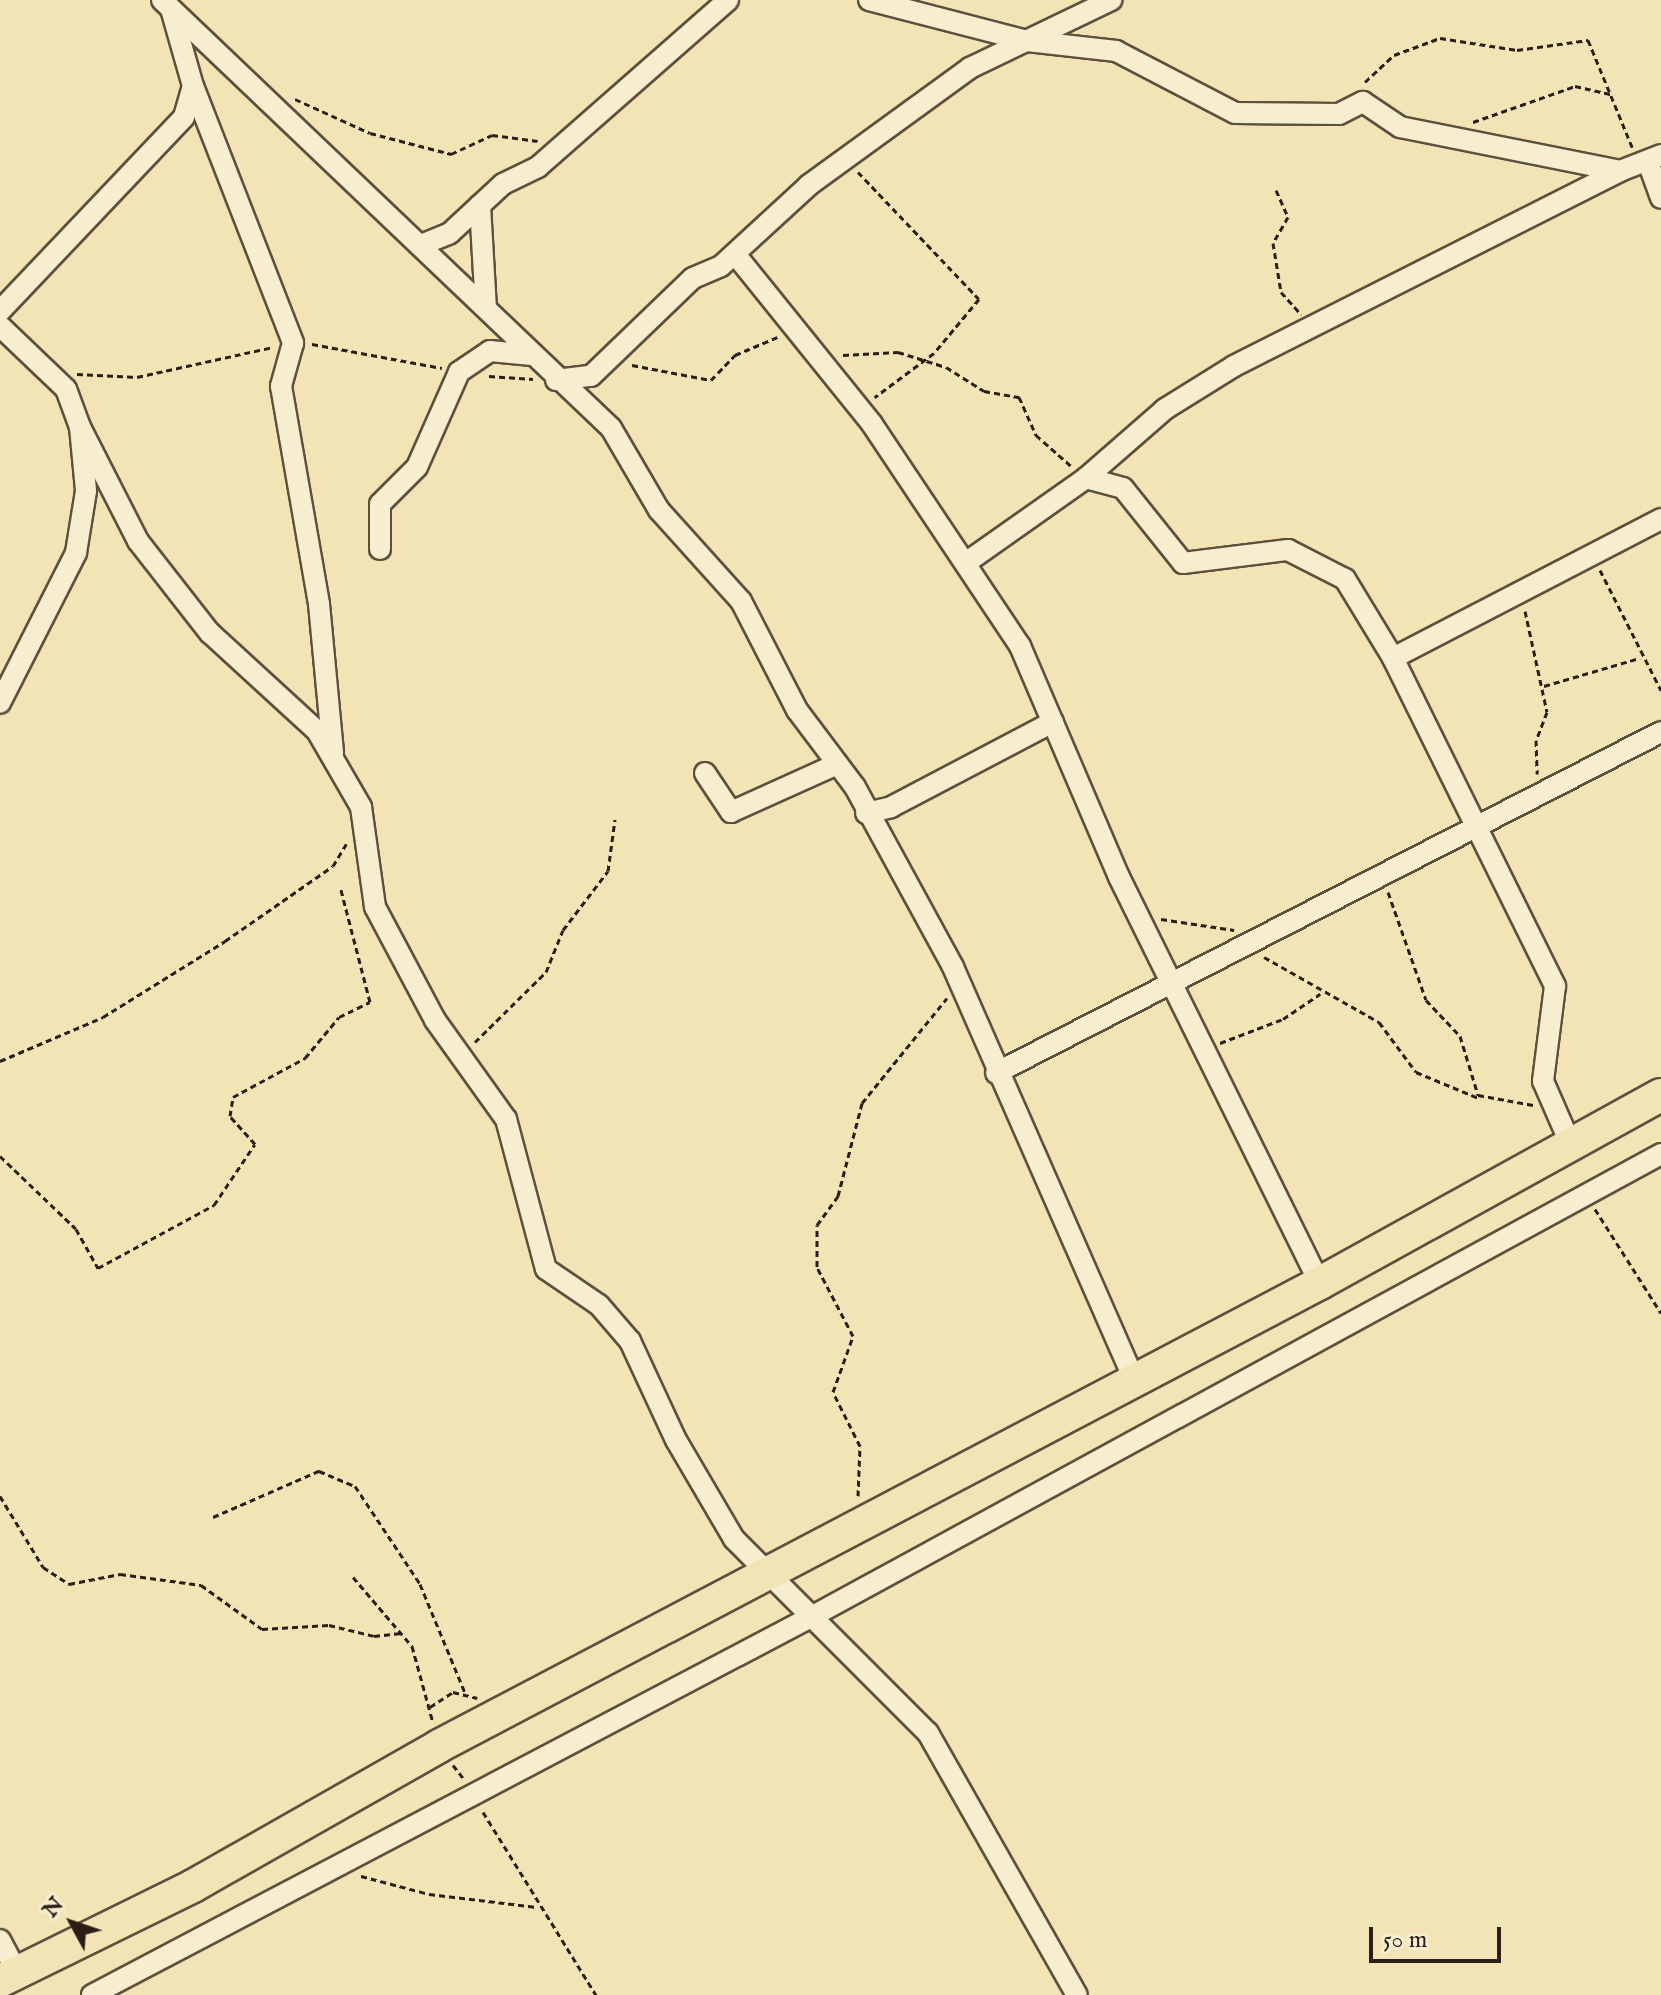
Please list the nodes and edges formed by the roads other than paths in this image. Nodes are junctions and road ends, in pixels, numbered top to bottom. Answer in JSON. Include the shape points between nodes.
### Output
{"nodes":[{"id":1,"x":728,"y":0,"type":"edge"},
{"id":2,"x":869,"y":0,"type":"edge"},
{"id":3,"x":923,"y":0,"type":"edge"},
{"id":4,"x":1111,"y":0,"type":"edge"},
{"id":5,"x":173,"y":3,"type":"edge"},
{"id":6,"x":932,"y":20,"type":"junction"},
{"id":7,"x":1027,"y":41,"type":"junction"},
{"id":8,"x":193,"y":86,"type":"junction"},
{"id":9,"x":1642,"y":163,"type":"edge"},
{"id":10,"x":1661,"y":198,"type":"edge"},
{"id":11,"x":480,"y":205,"type":"junction"},
{"id":12,"x":421,"y":245,"type":"junction"},
{"id":13,"x":735,"y":254,"type":"junction"},
{"id":14,"x":486,"y":308,"type":"junction"},
{"id":15,"x":0,"y":311,"type":"edge"},
{"id":16,"x":0,"y":326,"type":"edge"},
{"id":17,"x":532,"y":355,"type":"junction"},
{"id":18,"x":556,"y":380,"type":"junction"},
{"id":19,"x":80,"y":427,"type":"junction"},
{"id":20,"x":1086,"y":478,"type":"junction"},
{"id":21,"x":1661,"y":519,"type":"edge"},
{"id":22,"x":380,"y":549,"type":"dead end"},
{"id":23,"x":967,"y":562,"type":"junction"},
{"id":24,"x":1393,"y":658,"type":"junction"},
{"id":25,"x":0,"y":703,"type":"edge"},
{"id":26,"x":1053,"y":722,"type":"junction"},
{"id":27,"x":1661,"y":732,"type":"edge"},
{"id":28,"x":334,"y":765,"type":"junction"},
{"id":29,"x":835,"y":765,"type":"junction"},
{"id":30,"x":705,"y":773,"type":"dead end"},
{"id":31,"x":866,"y":813,"type":"junction"},
{"id":32,"x":1479,"y":829,"type":"junction"},
{"id":33,"x":1170,"y":984,"type":"junction"},
{"id":34,"x":996,"y":1073,"type":"junction"},
{"id":35,"x":1661,"y":1095,"type":"edge"},
{"id":36,"x":1571,"y":1145,"type":"junction"},
{"id":37,"x":1661,"y":1154,"type":"edge"},
{"id":38,"x":1320,"y":1283,"type":"junction"},
{"id":39,"x":1134,"y":1380,"type":"junction"},
{"id":40,"x":763,"y":1571,"type":"junction"},
{"id":41,"x":811,"y":1617,"type":"junction"},
{"id":42,"x":0,"y":1940,"type":"edge"},
{"id":43,"x":8,"y":1976,"type":"edge"},
{"id":44,"x":92,"y":1995,"type":"edge"},
{"id":45,"x":1077,"y":1995,"type":"edge"}],
"edges":[{"from":1,"to":11,"type":"street","via":[[572,135]]},
{"from":2,"to":6,"type":"street"},
{"from":3,"to":6,"type":"street"},
{"from":4,"to":7,"type":"street"},
{"from":5,"to":8,"type":"street"},
{"from":5,"to":12,"type":"street","via":[[190,27]]},
{"from":6,"to":7,"type":"street"},
{"from":7,"to":9,"type":"street","via":[[1116,51],[1235,113],[1273,119],[1342,112],[1367,102],[1400,127]]},
{"from":7,"to":13,"type":"street","via":[[970,68],[850,161],[809,185]]},
{"from":8,"to":15,"type":"street","via":[[174,130]]},
{"from":8,"to":28,"type":"street","via":[[293,343],[281,386],[319,604]]},
{"from":9,"to":10,"type":"street"},
{"from":9,"to":20,"type":"street","via":[[1312,325],[1165,409]]},
{"from":11,"to":12,"type":"street","via":[[450,233]]},
{"from":11,"to":14,"type":"street"},
{"from":12,"to":14,"type":"street"},
{"from":13,"to":18,"type":"street","via":[[693,278],[591,376]]},
{"from":13,"to":23,"type":"street","via":[[860,409]]},
{"from":14,"to":17,"type":"street"},
{"from":16,"to":19,"type":"street","via":[[53,371]]},
{"from":17,"to":18,"type":"street"},
{"from":17,"to":22,"type":"street","via":[[490,351],[459,372],[417,467],[380,504]]},
{"from":18,"to":29,"type":"street","via":[[622,439],[659,510],[741,601],[797,710]]},
{"from":19,"to":25,"type":"street","via":[[86,491],[76,553]]},
{"from":19,"to":28,"type":"street","via":[[138,541],[210,633],[317,731]]},
{"from":20,"to":23,"type":"street"},
{"from":20,"to":24,"type":"street","via":[[1123,488],[1183,563],[1288,550],[1335,571]]},
{"from":21,"to":24,"type":"street"},
{"from":23,"to":26,"type":"street","via":[[1020,646]]},
{"from":24,"to":32,"type":"street"},
{"from":26,"to":31,"type":"street","via":[[891,807]]},
{"from":26,"to":33,"type":"street"},
{"from":27,"to":32,"type":"street"},
{"from":28,"to":40,"type":"street","via":[[361,807],[375,907],[460,1055],[509,1125],[546,1269],[599,1305],[630,1341],[718,1515]]},
{"from":29,"to":30,"type":"street","via":[[731,812]]},
{"from":29,"to":31,"type":"street"},
{"from":31,"to":34,"type":"street","via":[[953,967]]},
{"from":32,"to":33,"type":"street","via":[[1380,873]]},
{"from":32,"to":36,"type":"street","via":[[1555,986],[1543,1081],[1549,1106]]},
{"from":33,"to":34,"type":"street"},
{"from":33,"to":38,"type":"street"},
{"from":34,"to":39,"type":"street"},
{"from":35,"to":36,"type":"highway"},
{"from":36,"to":38,"type":"highway"},
{"from":37,"to":41,"type":"street"},
{"from":38,"to":39,"type":"highway"},
{"from":39,"to":40,"type":"highway"},
{"from":40,"to":41,"type":"street"},
{"from":40,"to":43,"type":"highway","via":[[193,1886]]},
{"from":41,"to":44,"type":"street"},
{"from":41,"to":45,"type":"street","via":[[928,1733]]},
{"from":42,"to":43,"type":"street"}]}
